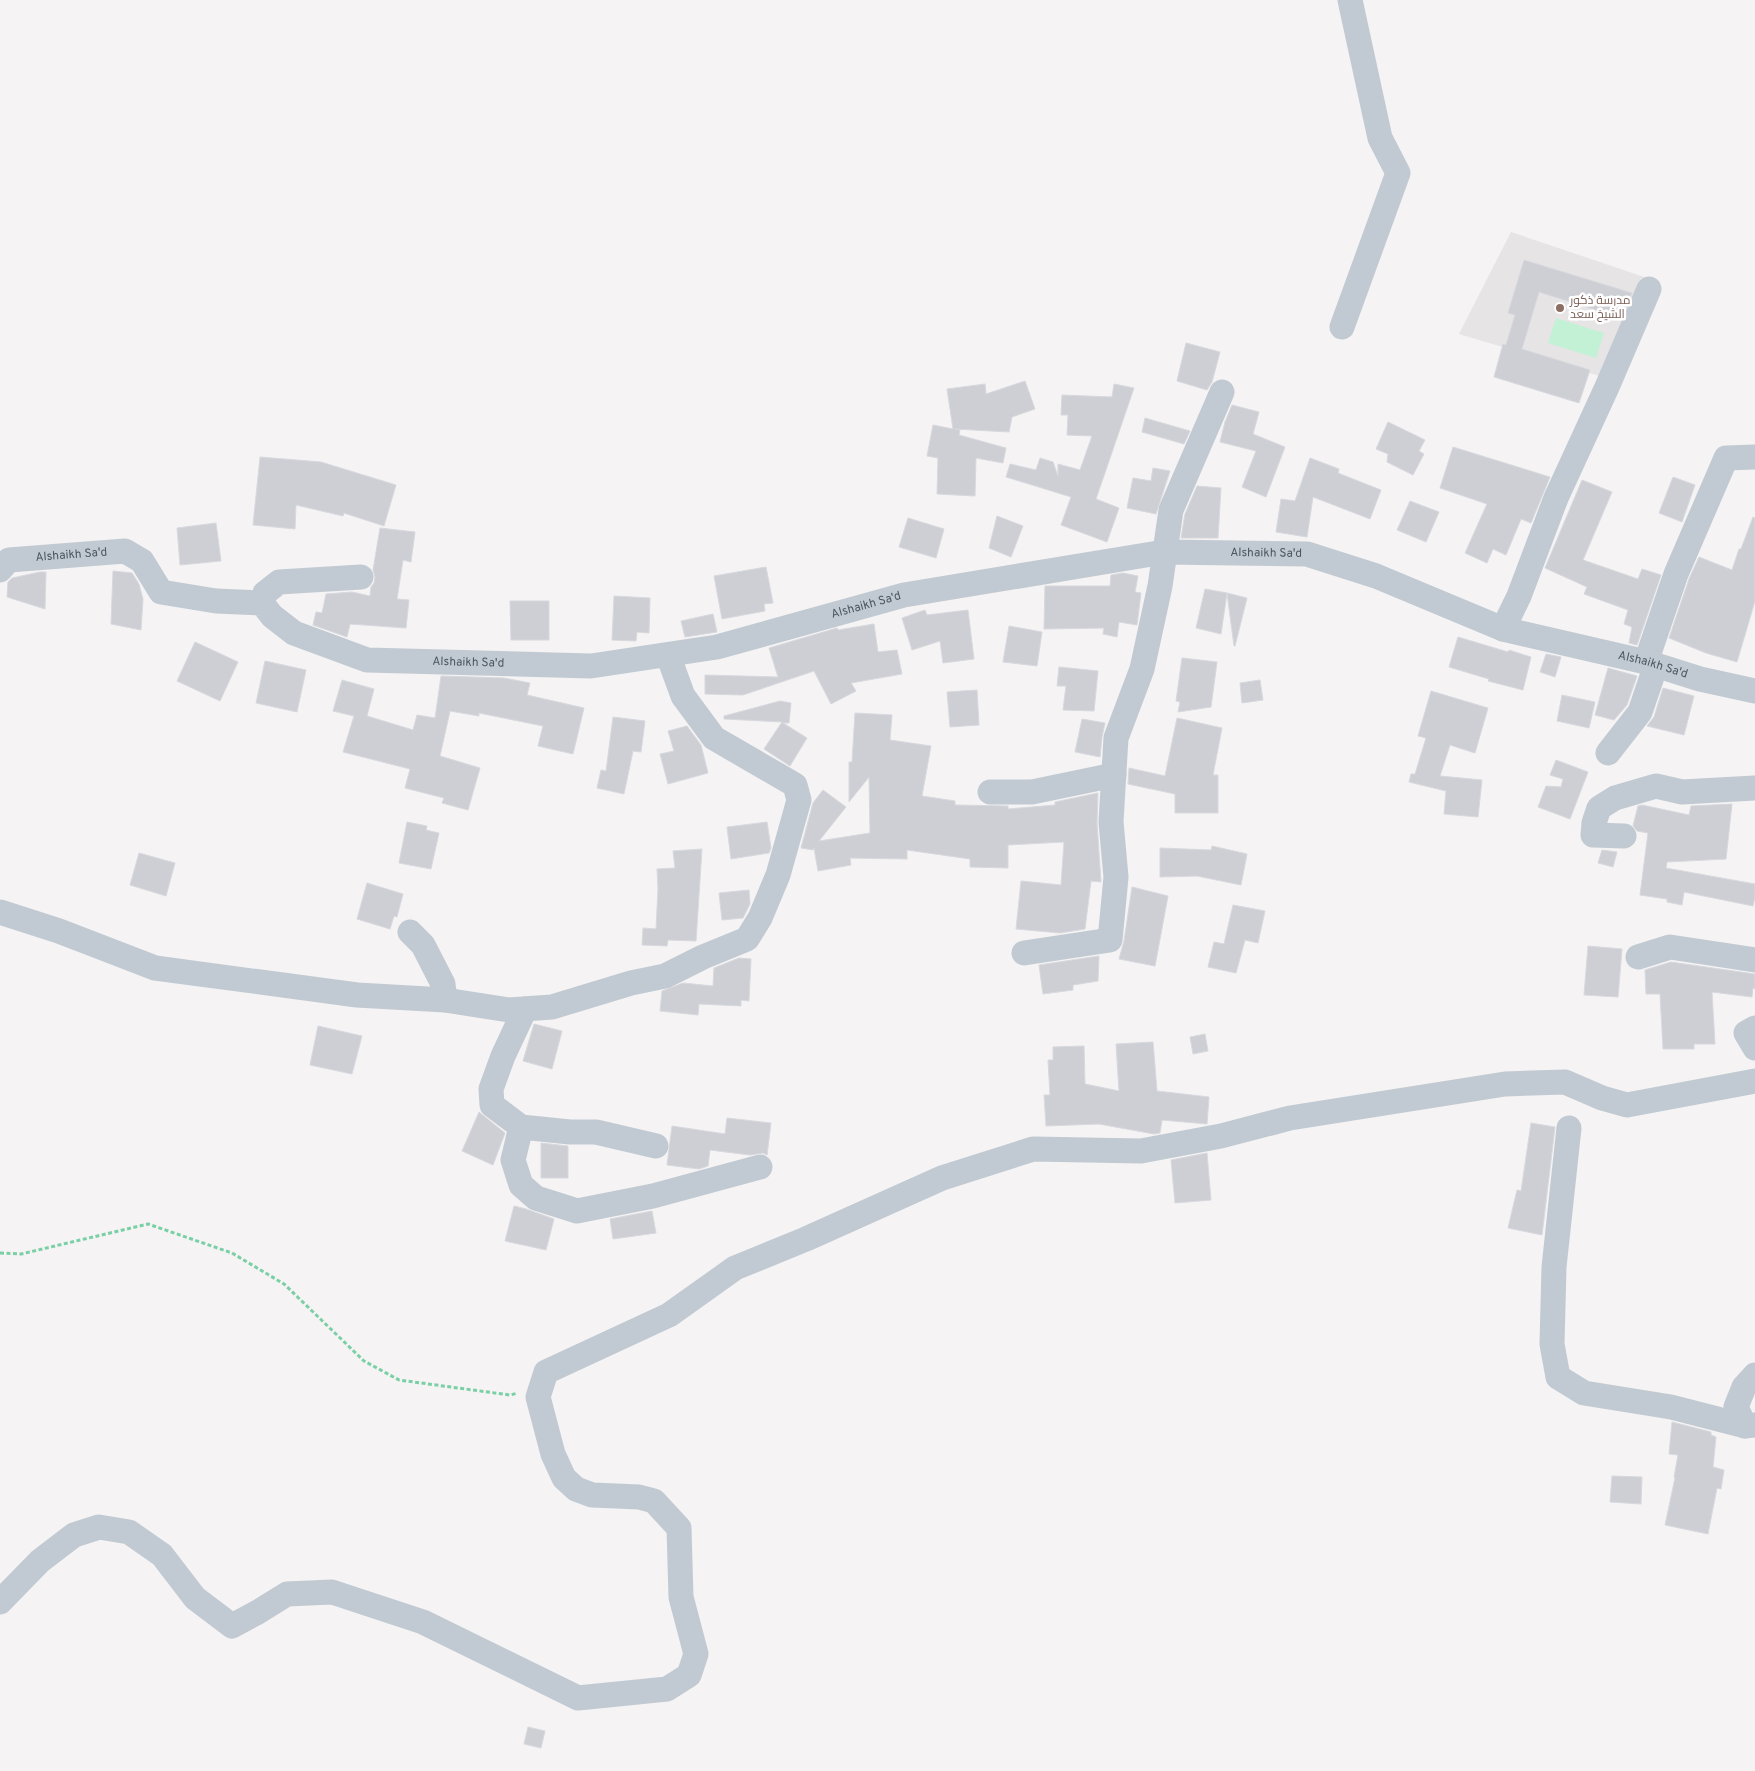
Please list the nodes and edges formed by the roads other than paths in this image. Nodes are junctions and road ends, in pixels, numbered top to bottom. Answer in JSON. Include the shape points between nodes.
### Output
{"nodes":[{"id":1,"x":1350,"y":0,"type":"edge"},
{"id":2,"x":1649,"y":289,"type":"dead end"},
{"id":3,"x":1342,"y":327,"type":"dead end"},
{"id":4,"x":1222,"y":392,"type":"dead end"},
{"id":5,"x":1755,"y":457,"type":"edge"},
{"id":6,"x":1164,"y":552,"type":"junction"},
{"id":7,"x":0,"y":570,"type":"edge"},
{"id":8,"x":361,"y":578,"type":"dead end"},
{"id":9,"x":262,"y":603,"type":"junction"},
{"id":10,"x":1503,"y":629,"type":"junction"},
{"id":11,"x":668,"y":654,"type":"junction"},
{"id":12,"x":1651,"y":663,"type":"junction"},
{"id":13,"x":1755,"y":691,"type":"edge"},
{"id":14,"x":1608,"y":753,"type":"dead end"},
{"id":15,"x":1114,"y":775,"type":"junction"},
{"id":16,"x":1755,"y":788,"type":"edge"},
{"id":17,"x":990,"y":792,"type":"dead end"},
{"id":18,"x":1624,"y":836,"type":"dead end"},
{"id":19,"x":0,"y":912,"type":"edge"},
{"id":20,"x":410,"y":932,"type":"dead end"},
{"id":21,"x":1024,"y":953,"type":"dead end"},
{"id":22,"x":1638,"y":957,"type":"dead end"},
{"id":23,"x":1755,"y":960,"type":"edge"},
{"id":24,"x":445,"y":1000,"type":"junction"},
{"id":25,"x":525,"y":1009,"type":"junction"},
{"id":26,"x":1755,"y":1028,"type":"edge"},
{"id":27,"x":1755,"y":1048,"type":"edge"},
{"id":28,"x":1755,"y":1081,"type":"edge"},
{"id":29,"x":521,"y":1127,"type":"junction"},
{"id":30,"x":1569,"y":1128,"type":"dead end"},
{"id":31,"x":656,"y":1146,"type":"dead end"},
{"id":32,"x":760,"y":1166,"type":"dead end"},
{"id":33,"x":1755,"y":1375,"type":"edge"},
{"id":34,"x":1750,"y":1426,"type":"edge"},
{"id":35,"x":0,"y":1602,"type":"edge"}],
"edges":[{"from":1,"to":3,"type":"street","via":[[1380,138],[1398,173]]},
{"from":2,"to":10,"type":"street","via":[[1556,498]]},
{"from":4,"to":6,"type":"street","via":[[1171,510]]},
{"from":5,"to":12,"type":"street","via":[[1726,458],[1676,574]]},
{"from":6,"to":10,"type":"street","name":"Alshaikh Sa'd","via":[[1307,554],[1376,576]]},
{"from":6,"to":11,"type":"street","name":"Alshaikh Sa'd","via":[[904,595],[717,647]]},
{"from":6,"to":15,"type":"street","via":[[1142,670],[1116,738]]},
{"from":7,"to":9,"type":"street","name":"Alshaikh Sa'd","via":[[10,560],[125,551],[142,561],[161,592],[216,602]]},
{"from":8,"to":9,"type":"street","via":[[279,582],[264,593]]},
{"from":9,"to":11,"type":"street","name":"Alshaikh Sa'd","via":[[272,616],[294,633],[367,660],[591,666]]},
{"from":10,"to":12,"type":"street","name":"Alshaikh Sa'd"},
{"from":11,"to":25,"type":"street","via":[[683,696],[714,738],[795,785],[798,800],[778,875],[760,918],[747,939],[665,976],[552,1007]]},
{"from":12,"to":13,"type":"street","name":"Alshaikh Sa'd","via":[[1700,679]]},
{"from":12,"to":14,"type":"street","via":[[1640,712]]},
{"from":15,"to":17,"type":"street","via":[[1032,792]]},
{"from":15,"to":21,"type":"street","via":[[1111,822],[1116,877],[1110,940]]},
{"from":16,"to":18,"type":"street","via":[[1682,792],[1656,786],[1614,798],[1599,808],[1593,835]]},
{"from":19,"to":24,"type":"street","via":[[155,968],[357,994]]},
{"from":20,"to":24,"type":"street","via":[[423,945],[442,984]]},
{"from":22,"to":23,"type":"street","via":[[1670,947]]},
{"from":24,"to":25,"type":"street","via":[[509,1010]]},
{"from":25,"to":29,"type":"street","via":[[491,1089],[492,1105]]},
{"from":26,"to":27,"type":"street","via":[[1746,1032]]},
{"from":28,"to":35,"type":"street","via":[[1627,1105],[1565,1082],[1506,1084],[1290,1118],[1221,1136],[1141,1151],[1033,1150],[942,1178],[735,1268],[668,1315],[546,1372],[538,1397],[552,1454],[564,1478],[576,1490],[592,1495],[639,1497],[654,1501],[679,1528],[681,1597],[696,1654],[689,1675],[667,1689],[578,1698],[423,1622],[332,1592],[287,1594],[232,1626],[195,1598],[162,1556],[130,1532],[99,1527],[74,1535],[40,1561]]},
{"from":29,"to":31,"type":"street","via":[[596,1132]]},
{"from":29,"to":32,"type":"street","via":[[513,1160],[521,1185],[536,1198],[577,1211],[653,1196]]},
{"from":30,"to":34,"type":"street","via":[[1554,1267],[1552,1344],[1558,1377],[1584,1393],[1671,1407]]},
{"from":33,"to":34,"type":"street","via":[[1744,1387],[1736,1407]]}]}
